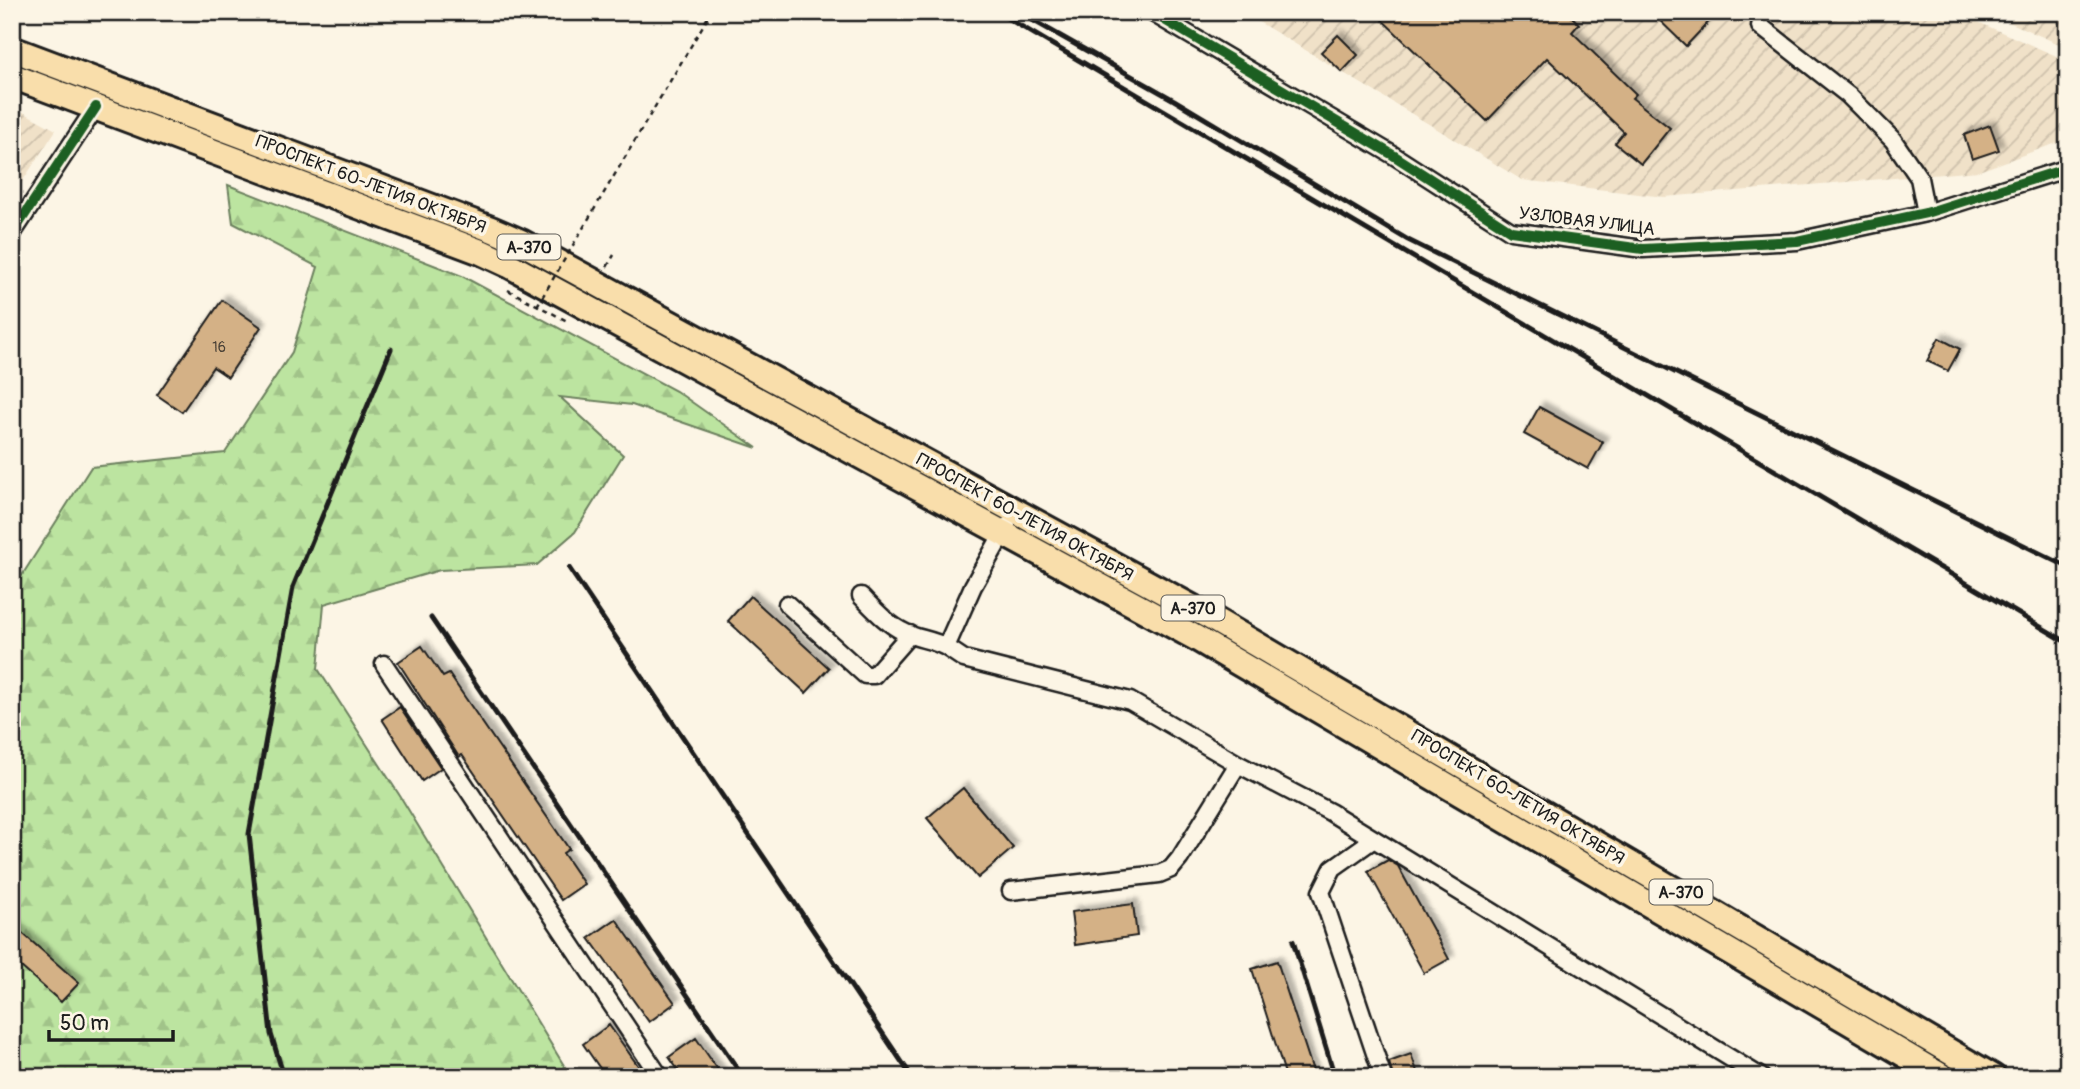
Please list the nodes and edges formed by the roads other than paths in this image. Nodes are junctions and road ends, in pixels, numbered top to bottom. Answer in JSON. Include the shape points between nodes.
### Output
{"nodes":[{"id":1,"x":1152,"y":12,"type":"edge"},
{"id":2,"x":1760,"y":26,"type":"dead end"},
{"id":3,"x":12,"y":49,"type":"edge"},
{"id":4,"x":12,"y":76,"type":"edge"},
{"id":5,"x":96,"y":107,"type":"junction"},
{"id":6,"x":2068,"y":168,"type":"edge"},
{"id":7,"x":1926,"y":213,"type":"junction"},
{"id":8,"x":12,"y":234,"type":"edge"},
{"id":9,"x":1015,"y":512,"type":"junction"},
{"id":10,"x":1003,"y":534,"type":"junction"},
{"id":11,"x":861,"y":596,"type":"dead end"},
{"id":12,"x":787,"y":604,"type":"dead end"},
{"id":13,"x":910,"y":635,"type":"junction"},
{"id":14,"x":946,"y":647,"type":"junction"},
{"id":15,"x":384,"y":664,"type":"dead end"},
{"id":16,"x":1238,"y":764,"type":"junction"},
{"id":17,"x":1374,"y":839,"type":"junction"},
{"id":18,"x":1011,"y":891,"type":"dead end"},
{"id":19,"x":660,"y":1077,"type":"edge"},
{"id":20,"x":1383,"y":1077,"type":"edge"},
{"id":21,"x":1761,"y":1077,"type":"edge"},
{"id":22,"x":1943,"y":1077,"type":"edge"},
{"id":23,"x":1993,"y":1077,"type":"edge"}],
"edges":[{"from":1,"to":7,"type":"street","name":"УЗЛОВАЯ УЛИЦА","via":[[1511,231],[1643,249],[1797,241]]},
{"from":2,"to":7,"type":"street","via":[[1848,95],[1893,140],[1919,178]]},
{"from":3,"to":9,"type":"highway","name":"ПРОСПЕКТ 60-ЛЕТИЯ ОКТЯБРЯ","number":"А-370","via":[[501,233]]},
{"from":4,"to":5,"type":"highway","name":"ПРОСПЕКТ 60-ЛЕТИЯ ОКТЯБРЯ","number":"А-370"},
{"from":5,"to":8,"type":"street"},
{"from":5,"to":10,"type":"highway","name":"ПРОСПЕКТ 60-ЛЕТИЯ ОКТЯБРЯ","number":"А-370","via":[[509,265]]},
{"from":6,"to":7,"type":"street","name":"УЗЛОВАЯ УЛИЦА"},
{"from":9,"to":10,"type":"street"},
{"from":9,"to":23,"type":"highway","name":"ПРОСПЕКТ 60-ЛЕТИЯ ОКТЯБРЯ","number":"А-370","via":[[1276,655]]},
{"from":10,"to":14,"type":"street"},
{"from":10,"to":22,"type":"highway","name":"ПРОСПЕКТ 60-ЛЕТИЯ ОКТЯБРЯ","number":"А-370","via":[[1196,638]]},
{"from":11,"to":13,"type":"street","via":[[887,622]]},
{"from":12,"to":13,"type":"street","via":[[865,675],[873,675]]},
{"from":13,"to":14,"type":"street"},
{"from":14,"to":16,"type":"street","via":[[964,659],[1130,701]]},
{"from":15,"to":19,"type":"street"},
{"from":16,"to":17,"type":"street"},
{"from":16,"to":18,"type":"street","via":[[1171,869]]},
{"from":17,"to":20,"type":"street","via":[[1333,868],[1321,892]]},
{"from":17,"to":21,"type":"street"}]}
